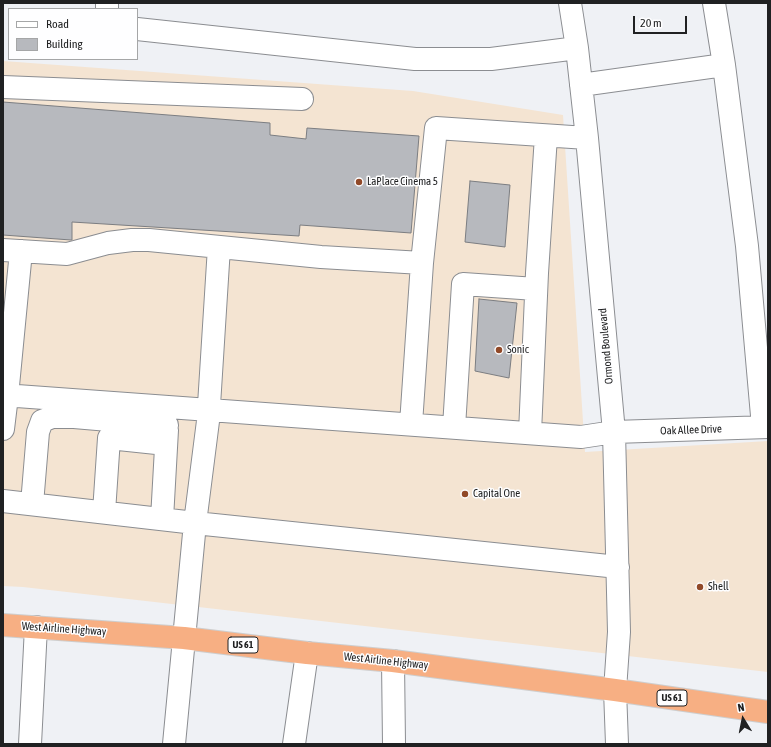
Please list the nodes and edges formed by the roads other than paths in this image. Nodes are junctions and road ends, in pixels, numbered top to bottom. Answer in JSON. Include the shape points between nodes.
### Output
{"nodes":[{"id":1,"x":570,"y":3,"type":"edge"},
{"id":2,"x":714,"y":3,"type":"edge"},
{"id":3,"x":138,"y":29,"type":"edge"},
{"id":4,"x":577,"y":48,"type":"junction"},
{"id":5,"x":724,"y":65,"type":"junction"},
{"id":6,"x":581,"y":85,"type":"junction"},
{"id":7,"x":3,"y":87,"type":"edge"},
{"id":8,"x":302,"y":99,"type":"dead end"},
{"id":9,"x":546,"y":136,"type":"junction"},
{"id":10,"x":586,"y":138,"type":"junction"},
{"id":11,"x":219,"y":247,"type":"junction"},
{"id":12,"x":12,"y":250,"type":"edge"},
{"id":13,"x":422,"y":263,"type":"junction"},
{"id":14,"x":536,"y":289,"type":"junction"},
{"id":15,"x":5,"y":396,"type":"edge"},
{"id":16,"x":209,"y":409,"type":"junction"},
{"id":17,"x":411,"y":424,"type":"junction"},
{"id":18,"x":167,"y":425,"type":"junction"},
{"id":19,"x":454,"y":427,"type":"junction"},
{"id":20,"x":766,"y":427,"type":"edge"},
{"id":21,"x":3,"y":429,"type":"edge"},
{"id":22,"x":614,"y":432,"type":"junction"},
{"id":23,"x":530,"y":433,"type":"junction"},
{"id":24,"x":3,"y":501,"type":"edge"},
{"id":25,"x":32,"y":504,"type":"junction"},
{"id":26,"x":104,"y":512,"type":"junction"},
{"id":27,"x":162,"y":519,"type":"junction"},
{"id":28,"x":195,"y":523,"type":"junction"},
{"id":29,"x":618,"y":567,"type":"junction"},
{"id":30,"x":3,"y":625,"type":"edge"},
{"id":31,"x":36,"y":627,"type":"junction"},
{"id":32,"x":184,"y":638,"type":"junction"},
{"id":33,"x":307,"y":653,"type":"junction"},
{"id":34,"x":393,"y":661,"type":"junction"},
{"id":35,"x":615,"y":690,"type":"junction"},
{"id":36,"x":768,"y":712,"type":"edge"},
{"id":37,"x":30,"y":744,"type":"edge"},
{"id":38,"x":174,"y":744,"type":"edge"},
{"id":39,"x":294,"y":744,"type":"edge"},
{"id":40,"x":394,"y":744,"type":"edge"},
{"id":41,"x":617,"y":744,"type":"edge"}],
"edges":[{"from":1,"to":4,"type":"street","name":"Ormond Boulevard"},
{"from":2,"to":5,"type":"street"},
{"from":3,"to":4,"type":"street","via":[[415,59],[491,59]]},
{"from":4,"to":6,"type":"street","name":"Ormond Boulevard"},
{"from":5,"to":6,"type":"street"},
{"from":5,"to":20,"type":"street"},
{"from":6,"to":10,"type":"street","name":"Ormond Boulevard"},
{"from":7,"to":8,"type":"street"},
{"from":9,"to":10,"type":"street"},
{"from":9,"to":13,"type":"street","via":[[436,128]]},
{"from":9,"to":14,"type":"street"},
{"from":10,"to":22,"type":"street","name":"Ormond Boulevard"},
{"from":11,"to":12,"type":"street","via":[[132,240],[108,243],[67,254]]},
{"from":11,"to":13,"type":"street"},
{"from":11,"to":16,"type":"street"},
{"from":12,"to":15,"type":"street"},
{"from":13,"to":17,"type":"street"},
{"from":14,"to":19,"type":"street","via":[[463,284]]},
{"from":14,"to":23,"type":"street"},
{"from":15,"to":18,"type":"street"},
{"from":15,"to":21,"type":"street"},
{"from":16,"to":17,"type":"street","name":"Oak Allee Drive"},
{"from":16,"to":18,"type":"street","name":"Oak Allee Drive"},
{"from":16,"to":28,"type":"street"},
{"from":17,"to":19,"type":"street","name":"Oak Allee Drive"},
{"from":18,"to":25,"type":"street","via":[[74,417],[52,417],[42,421],[38,432]]},
{"from":18,"to":26,"type":"street","via":[[109,438]]},
{"from":18,"to":27,"type":"street"},
{"from":19,"to":23,"type":"street","name":"Oak Allee Drive"},
{"from":20,"to":22,"type":"street","name":"Oak Allee Drive"},
{"from":22,"to":23,"type":"street","name":"Oak Allee Drive","via":[[580,437]]},
{"from":22,"to":29,"type":"street","name":"Ormond Boulevard"},
{"from":24,"to":25,"type":"street"},
{"from":25,"to":26,"type":"street"},
{"from":26,"to":27,"type":"street"},
{"from":27,"to":28,"type":"street"},
{"from":28,"to":29,"type":"street"},
{"from":28,"to":32,"type":"street"},
{"from":29,"to":35,"type":"street","name":"Ormond Boulevard","via":[[619,632]]},
{"from":30,"to":31,"type":"highway","name":"West Airline Highway","number":"US 61"},
{"from":31,"to":32,"type":"highway","name":"West Airline Highway","number":"US 61"},
{"from":31,"to":37,"type":"street"},
{"from":32,"to":33,"type":"highway","name":"West Airline Highway","number":"US 61"},
{"from":32,"to":38,"type":"street"},
{"from":33,"to":34,"type":"highway","name":"West Airline Highway","number":"US 61"},
{"from":33,"to":39,"type":"street"},
{"from":34,"to":35,"type":"highway","name":"West Airline Highway","number":"US 61"},
{"from":34,"to":40,"type":"street"},
{"from":35,"to":36,"type":"highway","name":"West Airline Highway","number":"US 61"},
{"from":35,"to":41,"type":"street","name":"Ormond Boulevard"}]}
